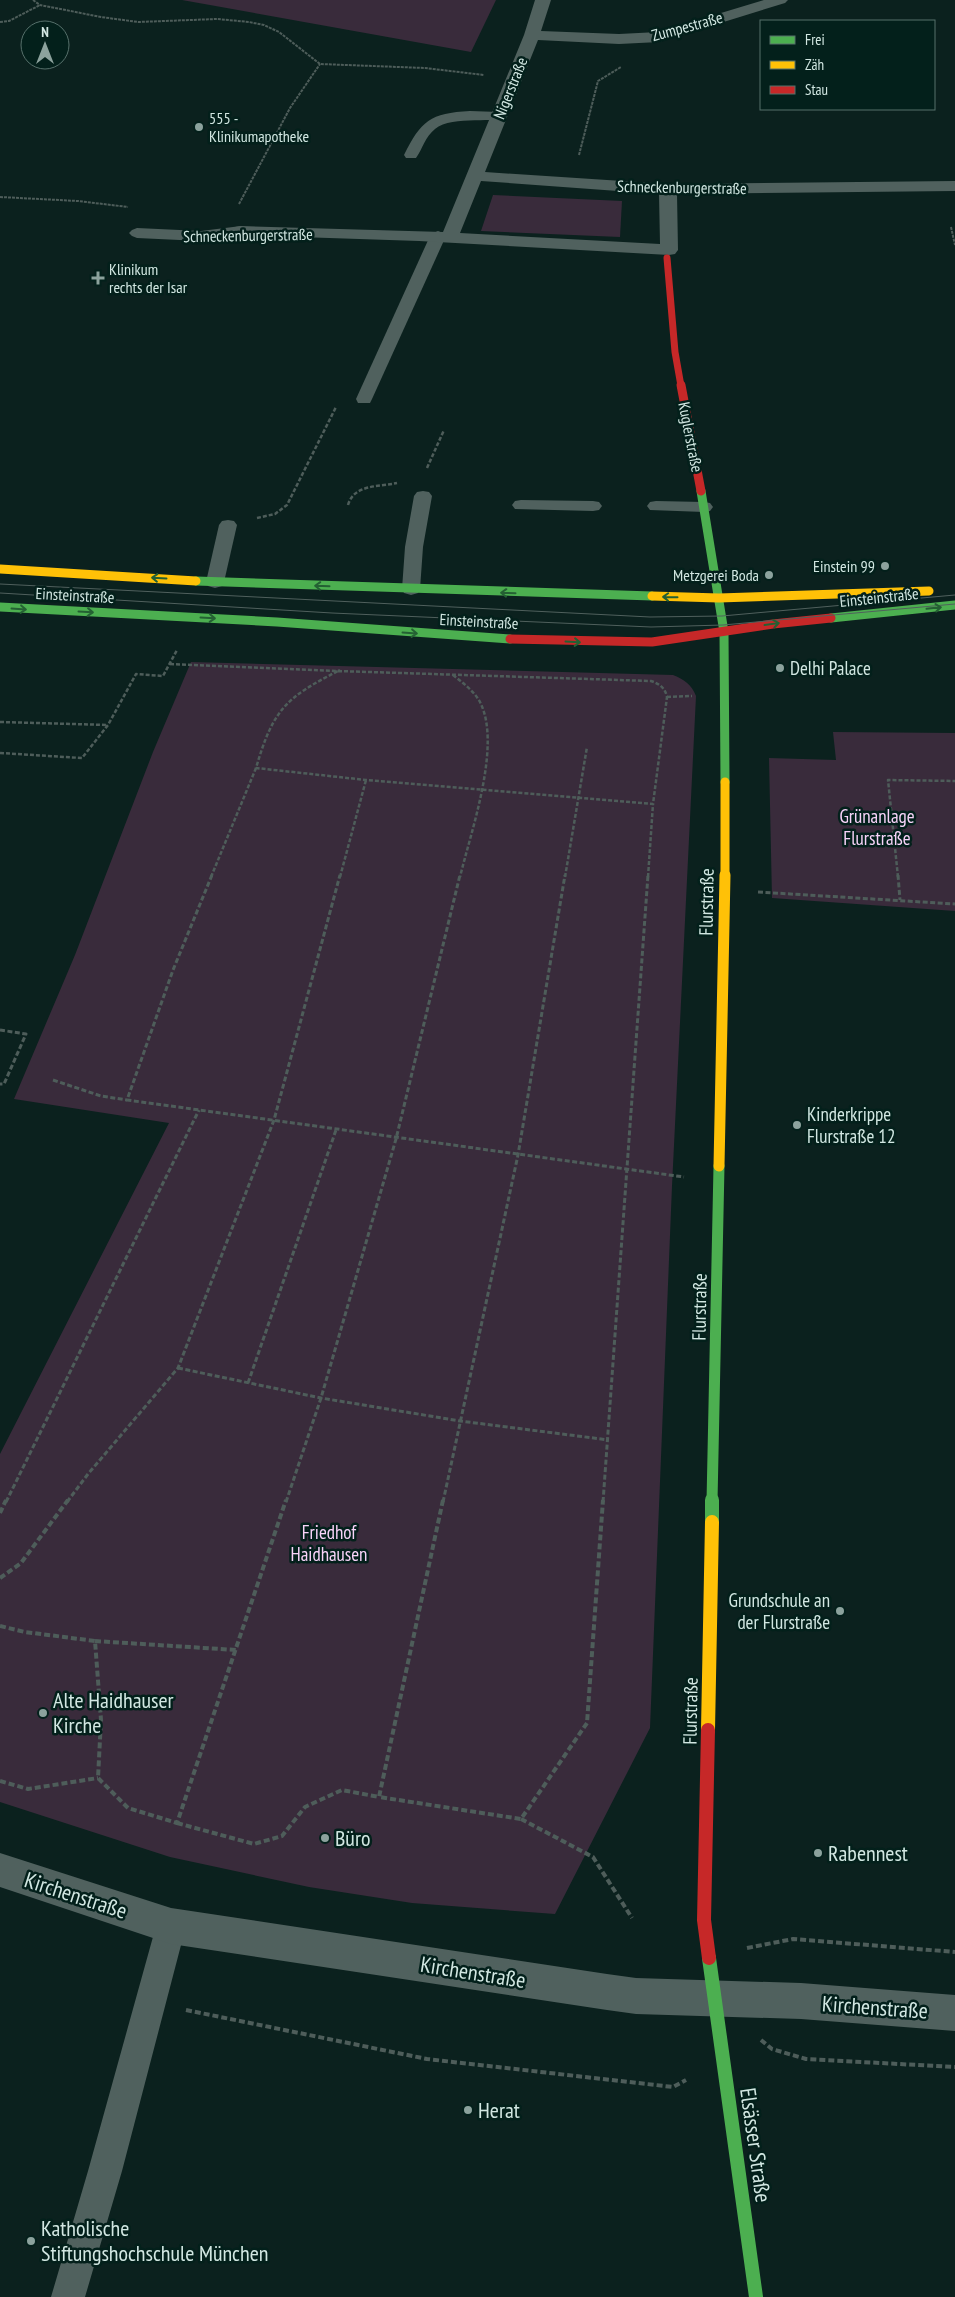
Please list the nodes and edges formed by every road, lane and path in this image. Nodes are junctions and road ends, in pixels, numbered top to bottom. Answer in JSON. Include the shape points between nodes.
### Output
{"nodes":[{"id":1,"x":32,"y":0,"type":"edge"},
{"id":2,"x":543,"y":0,"type":"edge"},
{"id":3,"x":780,"y":0,"type":"edge"},
{"id":4,"x":40,"y":5,"type":"junction"},
{"id":5,"x":0,"y":22,"type":"edge"},
{"id":6,"x":532,"y":35,"type":"junction"},
{"id":7,"x":626,"y":63,"type":"dead end"},
{"id":8,"x":320,"y":64,"type":"junction"},
{"id":9,"x":514,"y":78,"type":"junction"},
{"id":10,"x":499,"y":116,"type":"junction"},
{"id":11,"x":411,"y":155,"type":"dead end"},
{"id":12,"x":476,"y":176,"type":"junction"},
{"id":13,"x":571,"y":182,"type":"junction"},
{"id":14,"x":955,"y":186,"type":"edge"},
{"id":15,"x":668,"y":189,"type":"junction"},
{"id":16,"x":0,"y":197,"type":"edge"},
{"id":17,"x":238,"y":206,"type":"dead end"},
{"id":18,"x":951,"y":227,"type":"dead end"},
{"id":19,"x":242,"y":232,"type":"joint"},
{"id":20,"x":137,"y":233,"type":"dead end"},
{"id":21,"x":174,"y":236,"type":"junction"},
{"id":22,"x":444,"y":237,"type":"junction"},
{"id":23,"x":955,"y":245,"type":"edge"},
{"id":24,"x":668,"y":254,"type":"junction"},
{"id":25,"x":364,"y":399,"type":"dead end"},
{"id":26,"x":444,"y":430,"type":"dead end"},
{"id":27,"x":423,"y":471,"type":"dead end"},
{"id":28,"x":400,"y":482,"type":"dead end"},
{"id":29,"x":423,"y":496,"type":"dead end"},
{"id":30,"x":348,"y":505,"type":"dead end"},
{"id":31,"x":521,"y":505,"type":"dead end"},
{"id":32,"x":592,"y":506,"type":"dead end"},
{"id":33,"x":656,"y":506,"type":"dead end"},
{"id":34,"x":704,"y":507,"type":"junction"},
{"id":35,"x":228,"y":525,"type":"dead end"},
{"id":36,"x":0,"y":569,"type":"edge"},
{"id":37,"x":215,"y":582,"type":"junction"},
{"id":38,"x":411,"y":589,"type":"junction"},
{"id":39,"x":938,"y":591,"type":"dead end"},
{"id":40,"x":719,"y":598,"type":"junction"},
{"id":41,"x":955,"y":606,"type":"edge"},
{"id":42,"x":0,"y":607,"type":"edge"},
{"id":43,"x":722,"y":616,"type":"joint"},
{"id":44,"x":724,"y":632,"type":"junction"},
{"id":45,"x":177,"y":650,"type":"dead end"},
{"id":46,"x":170,"y":664,"type":"junction"},
{"id":47,"x":340,"y":670,"type":"junction"},
{"id":48,"x":453,"y":675,"type":"junction"},
{"id":49,"x":0,"y":722,"type":"edge"},
{"id":50,"x":108,"y":725,"type":"junction"},
{"id":51,"x":587,"y":747,"type":"dead end"},
{"id":52,"x":0,"y":753,"type":"edge"},
{"id":53,"x":256,"y":768,"type":"junction"},
{"id":54,"x":366,"y":780,"type":"junction"},
{"id":55,"x":955,"y":781,"type":"edge"},
{"id":56,"x":481,"y":790,"type":"junction"},
{"id":57,"x":578,"y":798,"type":"junction"},
{"id":58,"x":653,"y":804,"type":"junction"},
{"id":59,"x":724,"y":890,"type":"junction"},
{"id":60,"x":900,"y":900,"type":"junction"},
{"id":61,"x":955,"y":904,"type":"edge"},
{"id":62,"x":0,"y":1030,"type":"edge"},
{"id":63,"x":53,"y":1080,"type":"dead end"},
{"id":64,"x":0,"y":1084,"type":"edge"},
{"id":65,"x":127,"y":1100,"type":"junction"},
{"id":66,"x":199,"y":1110,"type":"junction"},
{"id":67,"x":274,"y":1120,"type":"junction"},
{"id":68,"x":336,"y":1130,"type":"junction"},
{"id":69,"x":396,"y":1139,"type":"junction"},
{"id":70,"x":518,"y":1155,"type":"junction"},
{"id":71,"x":628,"y":1169,"type":"junction"},
{"id":72,"x":719,"y":1181,"type":"junction"},
{"id":73,"x":178,"y":1368,"type":"junction"},
{"id":74,"x":248,"y":1383,"type":"junction"},
{"id":75,"x":321,"y":1398,"type":"junction"},
{"id":76,"x":460,"y":1421,"type":"junction"},
{"id":77,"x":609,"y":1440,"type":"junction"},
{"id":78,"x":0,"y":1513,"type":"edge"},
{"id":79,"x":0,"y":1578,"type":"edge"},
{"id":80,"x":0,"y":1626,"type":"edge"},
{"id":81,"x":96,"y":1641,"type":"junction"},
{"id":82,"x":236,"y":1650,"type":"junction"},
{"id":83,"x":98,"y":1778,"type":"junction"},
{"id":84,"x":0,"y":1781,"type":"edge"},
{"id":85,"x":379,"y":1797,"type":"junction"},
{"id":86,"x":521,"y":1819,"type":"junction"},
{"id":87,"x":177,"y":1823,"type":"junction"},
{"id":88,"x":0,"y":1870,"type":"edge"},
{"id":89,"x":632,"y":1918,"type":"dead end"},
{"id":90,"x":171,"y":1926,"type":"junction"},
{"id":91,"x":793,"y":1939,"type":"dead end"},
{"id":92,"x":955,"y":1952,"type":"edge"},
{"id":93,"x":714,"y":1998,"type":"junction"},
{"id":94,"x":151,"y":2003,"type":"junction"},
{"id":95,"x":955,"y":2013,"type":"edge"},
{"id":96,"x":806,"y":2058,"type":"dead end"},
{"id":97,"x":955,"y":2067,"type":"edge"},
{"id":98,"x":692,"y":2076,"type":"dead end"},
{"id":99,"x":68,"y":2297,"type":"edge"},
{"id":100,"x":756,"y":2297,"type":"edge"}],
"edges":[{"from":1,"to":4,"type":"path"},
{"from":2,"to":6,"type":"street","name":"Nigerstraße"},
{"from":3,"to":6,"type":"street","name":"Zumpestraße","via":[[659,37],[619,39]]},
{"from":4,"to":5,"type":"path"},
{"from":4,"to":8,"type":"path","via":[[136,22],[229,20],[266,25]]},
{"from":6,"to":9,"type":"street","name":"Nigerstraße"},
{"from":7,"to":13,"type":"path","via":[[598,81]]},
{"from":8,"to":9,"type":"path","via":[[425,68]]},
{"from":8,"to":17,"type":"path","via":[[290,108]]},
{"from":9,"to":10,"type":"street","name":"Nigerstraße"},
{"from":10,"to":11,"type":"lane","via":[[453,116],[432,124],[423,131]]},
{"from":10,"to":12,"type":"street","name":"Nigerstraße"},
{"from":12,"to":13,"type":"street","name":"Schneckenburgerstraße"},
{"from":12,"to":22,"type":"street"},
{"from":13,"to":15,"type":"street","name":"Schneckenburgerstraße"},
{"from":14,"to":15,"type":"street","name":"Schneckenburgerstraße"},
{"from":15,"to":24,"type":"street","name":"Kuglerstraße"},
{"from":16,"to":21,"type":"path","via":[[79,200],[151,210]]},
{"from":18,"to":23,"type":"path"},
{"from":19,"to":21,"type":"lane","name":"Schneckenburgerstraße"},
{"from":19,"to":22,"type":"street","name":"Schneckenburgerstraße"},
{"from":20,"to":21,"type":"lane","name":"Schneckenburgerstraße"},
{"from":22,"to":24,"type":"street","name":"Schneckenburgerstraße"},
{"from":22,"to":25,"type":"lane"},
{"from":24,"to":34,"type":"street","name":"Kuglerstraße","via":[[675,352]]},
{"from":26,"to":27,"type":"path","via":[[430,466]]},
{"from":28,"to":30,"type":"path","via":[[352,492]]},
{"from":29,"to":38,"type":"lane"},
{"from":31,"to":32,"type":"lane"},
{"from":33,"to":34,"type":"lane"},
{"from":34,"to":40,"type":"street","name":"Kuglerstraße"},
{"from":35,"to":37,"type":"lane"},
{"from":37,"to":36,"type":"street","name":"Einsteinstraße","one_way":true},
{"from":38,"to":37,"type":"street","name":"Einsteinstraße","one_way":true},
{"from":40,"to":38,"type":"street","name":"Einsteinstraße","one_way":true},
{"from":39,"to":40,"type":"street","name":"Einsteinstraße"},
{"from":40,"to":43,"type":"street","name":"Kuglerstraße"},
{"from":44,"to":41,"type":"street","name":"Einsteinstraße","one_way":true,"via":[[772,624]]},
{"from":42,"to":44,"type":"street","name":"Einsteinstraße","one_way":true,"via":[[586,642],[668,641]]},
{"from":43,"to":44,"type":"street","name":"Flurstraße"},
{"from":44,"to":59,"type":"street","name":"Flurstraße"},
{"from":45,"to":46,"type":"path"},
{"from":46,"to":47,"type":"path"},
{"from":46,"to":50,"type":"path","via":[[163,676],[136,674]]},
{"from":47,"to":48,"type":"path"},
{"from":47,"to":53,"type":"path","via":[[299,692],[277,716],[263,742]]},
{"from":48,"to":56,"type":"path","via":[[481,702],[485,718],[489,754]]},
{"from":48,"to":58,"type":"path","via":[[651,681],[660,684],[668,697]]},
{"from":49,"to":50,"type":"path"},
{"from":50,"to":52,"type":"path","via":[[82,758]]},
{"from":51,"to":57,"type":"path"},
{"from":53,"to":54,"type":"path"},
{"from":53,"to":65,"type":"path","via":[[173,970]]},
{"from":54,"to":56,"type":"path"},
{"from":54,"to":67,"type":"path"},
{"from":55,"to":60,"type":"path","via":[[888,780]]},
{"from":56,"to":57,"type":"path"},
{"from":56,"to":69,"type":"path"},
{"from":57,"to":58,"type":"path"},
{"from":57,"to":70,"type":"path"},
{"from":58,"to":71,"type":"path"},
{"from":59,"to":60,"type":"path"},
{"from":59,"to":72,"type":"street","name":"Flurstraße"},
{"from":60,"to":61,"type":"path"},
{"from":62,"to":64,"type":"path","via":[[26,1034],[4,1084]]},
{"from":63,"to":65,"type":"path","via":[[101,1096]]},
{"from":65,"to":66,"type":"path"},
{"from":66,"to":67,"type":"path"},
{"from":66,"to":78,"type":"path"},
{"from":67,"to":68,"type":"path"},
{"from":67,"to":73,"type":"path"},
{"from":68,"to":69,"type":"path"},
{"from":68,"to":74,"type":"path"},
{"from":69,"to":70,"type":"path"},
{"from":69,"to":75,"type":"path"},
{"from":70,"to":71,"type":"path"},
{"from":70,"to":76,"type":"path"},
{"from":71,"to":72,"type":"path"},
{"from":71,"to":77,"type":"path"},
{"from":72,"to":93,"type":"street","name":"Flurstraße","via":[[704,1920]]},
{"from":73,"to":74,"type":"path"},
{"from":73,"to":79,"type":"path","via":[[88,1474],[21,1563]]},
{"from":74,"to":75,"type":"path"},
{"from":75,"to":76,"type":"path"},
{"from":75,"to":82,"type":"path"},
{"from":76,"to":77,"type":"path"},
{"from":76,"to":85,"type":"path"},
{"from":77,"to":86,"type":"path","via":[[588,1722]]},
{"from":80,"to":81,"type":"path"},
{"from":81,"to":82,"type":"path"},
{"from":81,"to":83,"type":"path","via":[[101,1720]]},
{"from":82,"to":87,"type":"path"},
{"from":83,"to":84,"type":"path","via":[[28,1789]]},
{"from":83,"to":87,"type":"path","via":[[128,1808]]},
{"from":85,"to":86,"type":"path"},
{"from":85,"to":87,"type":"path","via":[[342,1790],[305,1807],[282,1836],[254,1844]]},
{"from":86,"to":89,"type":"path","via":[[593,1857]]},
{"from":88,"to":90,"type":"street","name":"Kirchenstraße"},
{"from":90,"to":93,"type":"street","name":"Kirchenstraße","via":[[636,1996]]},
{"from":90,"to":94,"type":"lane"},
{"from":91,"to":92,"type":"path"},
{"from":93,"to":95,"type":"street","name":"Kirchenstraße"},
{"from":93,"to":100,"type":"street","name":"Elsässer Straße"},
{"from":94,"to":98,"type":"path","via":[[427,2058],[673,2087]]},
{"from":94,"to":99,"type":"lane"},
{"from":96,"to":97,"type":"path"}]}
